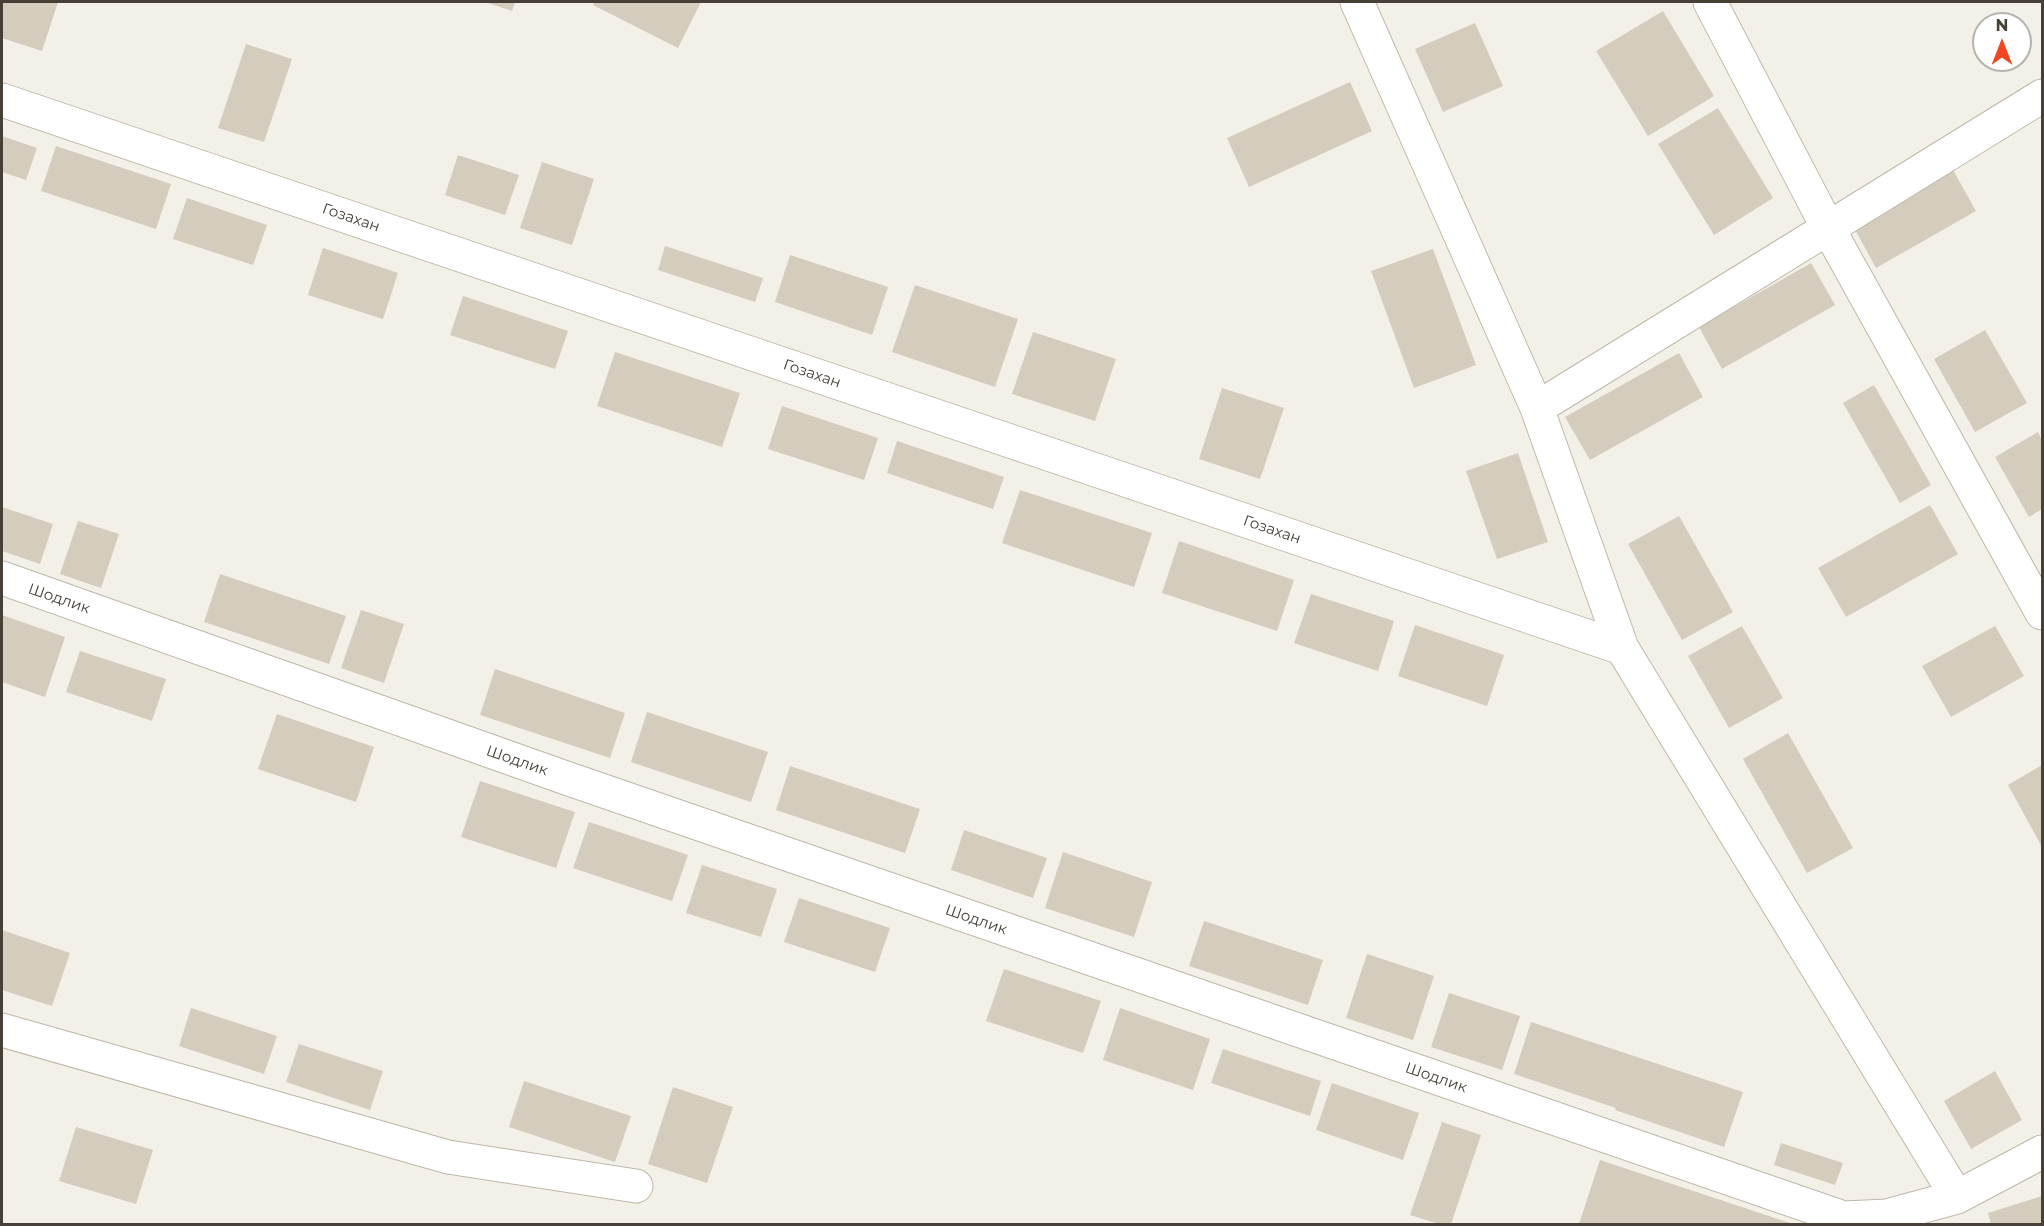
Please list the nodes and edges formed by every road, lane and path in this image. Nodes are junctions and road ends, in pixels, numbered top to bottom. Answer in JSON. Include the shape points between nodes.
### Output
{"nodes":[{"id":1,"x":1357,"y":2,"type":"edge"},
{"id":2,"x":1710,"y":2,"type":"edge"},
{"id":3,"x":2043,"y":96,"type":"edge"},
{"id":4,"x":2,"y":100,"type":"edge"},
{"id":5,"x":1828,"y":228,"type":"junction"},
{"id":6,"x":1537,"y":408,"type":"junction"},
{"id":7,"x":2,"y":578,"type":"edge"},
{"id":8,"x":2043,"y":613,"type":"edge"},
{"id":9,"x":1622,"y":648,"type":"junction"},
{"id":10,"x":2,"y":1030,"type":"edge"},
{"id":11,"x":2043,"y":1152,"type":"edge"},
{"id":12,"x":636,"y":1186,"type":"dead end"},
{"id":13,"x":1957,"y":1197,"type":"junction"}],
"edges":[{"from":1,"to":6,"type":"street"},
{"from":2,"to":5,"type":"street"},
{"from":3,"to":5,"type":"street"},
{"from":4,"to":9,"type":"street","name":"Гозахан"},
{"from":5,"to":6,"type":"street"},
{"from":5,"to":8,"type":"street"},
{"from":6,"to":9,"type":"street"},
{"from":7,"to":13,"type":"street","name":"Шодлик","via":[[555,774],[1844,1218],[1887,1216]]},
{"from":9,"to":13,"type":"street"},
{"from":10,"to":12,"type":"street","via":[[448,1157]]},
{"from":11,"to":13,"type":"street","name":"Шодлик"}]}
